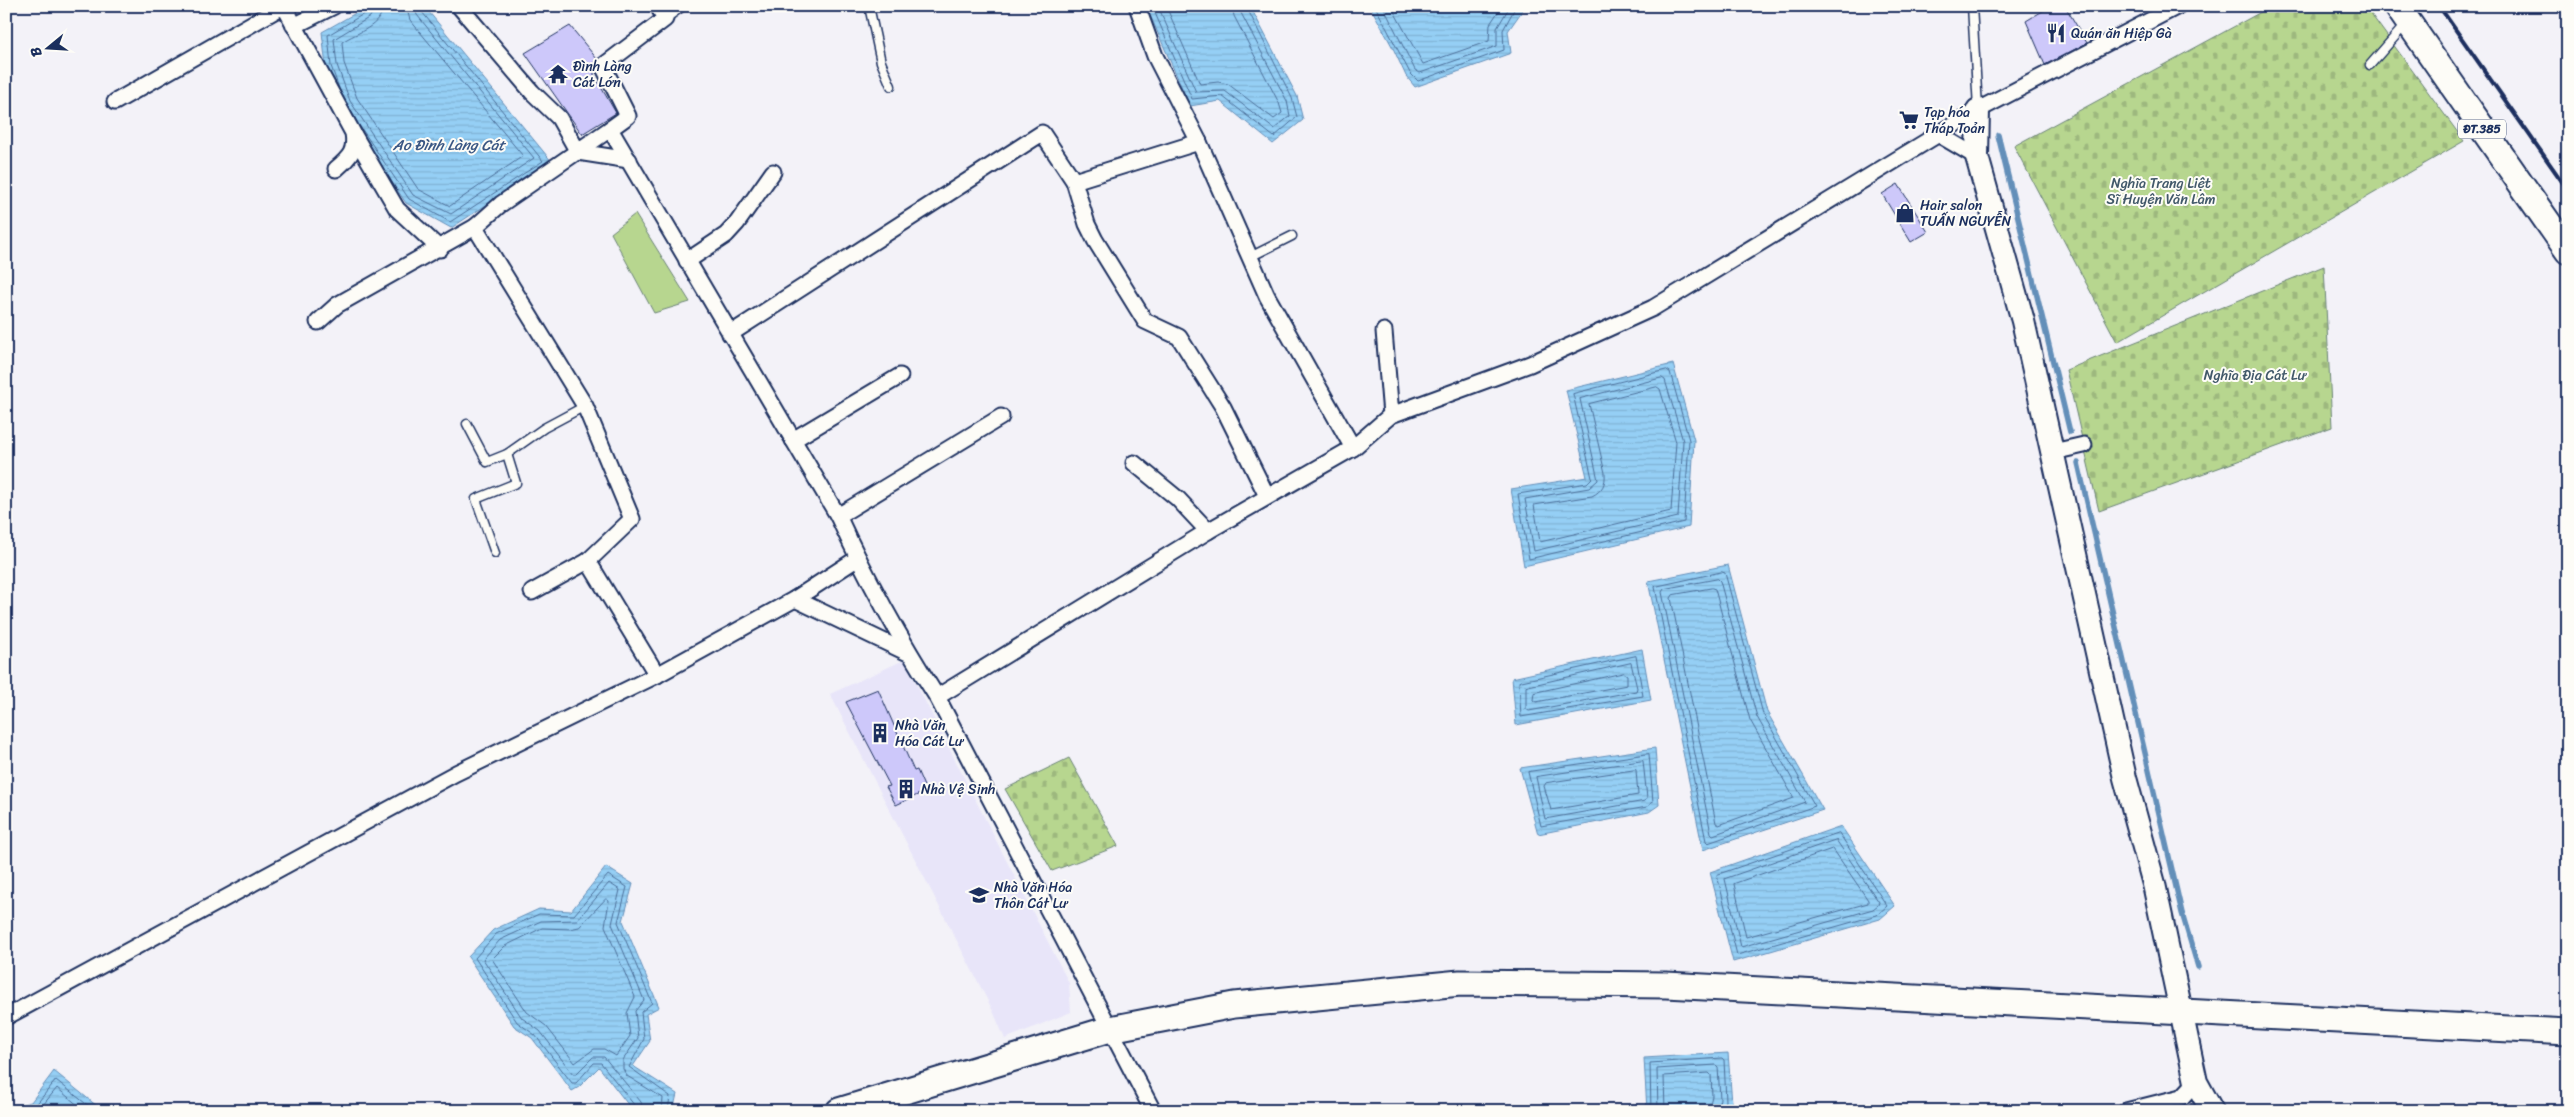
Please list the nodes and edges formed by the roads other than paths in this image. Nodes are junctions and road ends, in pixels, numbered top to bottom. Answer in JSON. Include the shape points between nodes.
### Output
{"nodes":[{"id":1,"x":284,"y":6,"type":"edge"},
{"id":2,"x":334,"y":6,"type":"edge"},
{"id":3,"x":459,"y":6,"type":"edge"},
{"id":4,"x":683,"y":6,"type":"edge"},
{"id":5,"x":1137,"y":6,"type":"edge"},
{"id":6,"x":1972,"y":6,"type":"edge"},
{"id":7,"x":2178,"y":6,"type":"edge"},
{"id":8,"x":874,"y":8,"type":"edge"},
{"id":9,"x":661,"y":12,"type":"edge"},
{"id":10,"x":2402,"y":14,"type":"edge"},
{"id":11,"x":294,"y":26,"type":"junction"},
{"id":12,"x":2370,"y":65,"type":"dead end"},
{"id":13,"x":891,"y":86,"type":"dead end"},
{"id":14,"x":114,"y":102,"type":"dead end"},
{"id":15,"x":1978,"y":110,"type":"junction"},
{"id":16,"x":610,"y":130,"type":"junction"},
{"id":17,"x":353,"y":133,"type":"junction"},
{"id":18,"x":1938,"y":134,"type":"junction"},
{"id":19,"x":1199,"y":142,"type":"junction"},
{"id":20,"x":578,"y":152,"type":"junction"},
{"id":21,"x":1977,"y":157,"type":"junction"},
{"id":22,"x":629,"y":160,"type":"junction"},
{"id":23,"x":336,"y":169,"type":"dead end"},
{"id":24,"x":773,"y":172,"type":"dead end"},
{"id":25,"x":1074,"y":181,"type":"junction"},
{"id":26,"x":476,"y":227,"type":"junction"},
{"id":27,"x":1292,"y":236,"type":"dead end"},
{"id":28,"x":440,"y":249,"type":"junction"},
{"id":29,"x":2568,"y":251,"type":"edge"},
{"id":30,"x":1250,"y":257,"type":"junction"},
{"id":31,"x":687,"y":261,"type":"junction"},
{"id":32,"x":318,"y":322,"type":"dead end"},
{"id":33,"x":1384,"y":331,"type":"dead end"},
{"id":34,"x":730,"y":334,"type":"junction"},
{"id":35,"x":900,"y":376,"type":"dead end"},
{"id":36,"x":585,"y":406,"type":"junction"},
{"id":37,"x":1391,"y":415,"type":"junction"},
{"id":38,"x":1001,"y":417,"type":"dead end"},
{"id":39,"x":467,"y":424,"type":"dead end"},
{"id":40,"x":793,"y":440,"type":"junction"},
{"id":41,"x":2084,"y":445,"type":"dead end"},
{"id":42,"x":1353,"y":448,"type":"junction"},
{"id":43,"x":2053,"y":452,"type":"junction"},
{"id":44,"x":507,"y":454,"type":"junction"},
{"id":45,"x":1134,"y":463,"type":"dead end"},
{"id":46,"x":1267,"y":496,"type":"junction"},
{"id":47,"x":838,"y":516,"type":"junction"},
{"id":48,"x":1208,"y":531,"type":"junction"},
{"id":49,"x":495,"y":553,"type":"dead end"},
{"id":50,"x":858,"y":558,"type":"junction"},
{"id":51,"x":588,"y":561,"type":"junction"},
{"id":52,"x":532,"y":592,"type":"dead end"},
{"id":53,"x":795,"y":599,"type":"junction"},
{"id":54,"x":910,"y":654,"type":"junction"},
{"id":55,"x":657,"y":675,"type":"junction"},
{"id":56,"x":937,"y":697,"type":"junction"},
{"id":57,"x":2180,"y":1011,"type":"junction"},
{"id":58,"x":6,"y":1016,"type":"edge"},
{"id":59,"x":1110,"y":1029,"type":"junction"},
{"id":60,"x":2568,"y":1032,"type":"edge"},
{"id":61,"x":2189,"y":1089,"type":"junction"},
{"id":62,"x":2212,"y":1110,"type":"edge"},
{"id":63,"x":839,"y":1111,"type":"edge"},
{"id":64,"x":1153,"y":1111,"type":"edge"},
{"id":65,"x":2126,"y":1111,"type":"edge"}],
"edges":[{"from":1,"to":11,"type":"street"},
{"from":1,"to":14,"type":"street"},
{"from":2,"to":11,"type":"street"},
{"from":3,"to":20,"type":"street","via":[[532,92],[560,118]]},
{"from":4,"to":9,"type":"lane"},
{"from":5,"to":19,"type":"street","via":[[1156,56]]},
{"from":6,"to":15,"type":"lane"},
{"from":7,"to":15,"type":"street"},
{"from":8,"to":13,"type":"lane","via":[[881,62]]},
{"from":9,"to":16,"type":"street","via":[[604,66],[628,116]]},
{"from":10,"to":12,"type":"lane"},
{"from":10,"to":29,"type":"main road","number":"ĐT.385"},
{"from":11,"to":17,"type":"street"},
{"from":15,"to":18,"type":"street"},
{"from":15,"to":21,"type":"main road"},
{"from":16,"to":20,"type":"street"},
{"from":16,"to":22,"type":"street"},
{"from":17,"to":23,"type":"street","via":[[355,146],[351,156]]},
{"from":17,"to":28,"type":"street","via":[[397,210]]},
{"from":18,"to":21,"type":"street"},
{"from":18,"to":37,"type":"street","via":[[1653,308],[1530,364]]},
{"from":19,"to":25,"type":"street"},
{"from":19,"to":30,"type":"street"},
{"from":20,"to":22,"type":"street"},
{"from":20,"to":26,"type":"street","via":[[501,204]]},
{"from":21,"to":43,"type":"main road","via":[[2015,292]]},
{"from":22,"to":31,"type":"street"},
{"from":24,"to":31,"type":"street","via":[[726,235]]},
{"from":25,"to":34,"type":"street","via":[[1042,133]]},
{"from":25,"to":46,"type":"street","via":[[1095,240],[1145,321],[1179,337],[1223,407]]},
{"from":26,"to":28,"type":"street"},
{"from":26,"to":36,"type":"street"},
{"from":27,"to":30,"type":"lane"},
{"from":28,"to":32,"type":"street","via":[[337,305]]},
{"from":30,"to":42,"type":"street","via":[[1267,296]]},
{"from":31,"to":34,"type":"street"},
{"from":33,"to":37,"type":"street"},
{"from":34,"to":40,"type":"street"},
{"from":35,"to":40,"type":"street"},
{"from":36,"to":44,"type":"lane","via":[[544,428]]},
{"from":36,"to":51,"type":"street","via":[[632,519]]},
{"from":37,"to":42,"type":"street"},
{"from":38,"to":47,"type":"street"},
{"from":39,"to":44,"type":"lane","via":[[487,462]]},
{"from":40,"to":47,"type":"street"},
{"from":41,"to":43,"type":"street"},
{"from":42,"to":46,"type":"street"},
{"from":43,"to":57,"type":"main road","via":[[2126,778],[2154,884]]},
{"from":44,"to":49,"type":"lane","via":[[516,483],[476,499]]},
{"from":45,"to":48,"type":"street","via":[[1178,499]]},
{"from":46,"to":48,"type":"street"},
{"from":47,"to":50,"type":"street"},
{"from":48,"to":56,"type":"street"},
{"from":50,"to":53,"type":"street"},
{"from":50,"to":54,"type":"street"},
{"from":51,"to":52,"type":"street"},
{"from":51,"to":55,"type":"street"},
{"from":53,"to":54,"type":"street"},
{"from":53,"to":55,"type":"street"},
{"from":54,"to":56,"type":"street"},
{"from":55,"to":58,"type":"street","via":[[456,773]]},
{"from":56,"to":59,"type":"street","via":[[984,803]]},
{"from":57,"to":59,"type":"main road","via":[[1666,985],[1460,983],[1234,1005]]},
{"from":57,"to":60,"type":"main road"},
{"from":57,"to":61,"type":"main road"},
{"from":59,"to":63,"type":"main road"},
{"from":59,"to":64,"type":"street"},
{"from":61,"to":62,"type":"main road"},
{"from":61,"to":65,"type":"street"}]}
